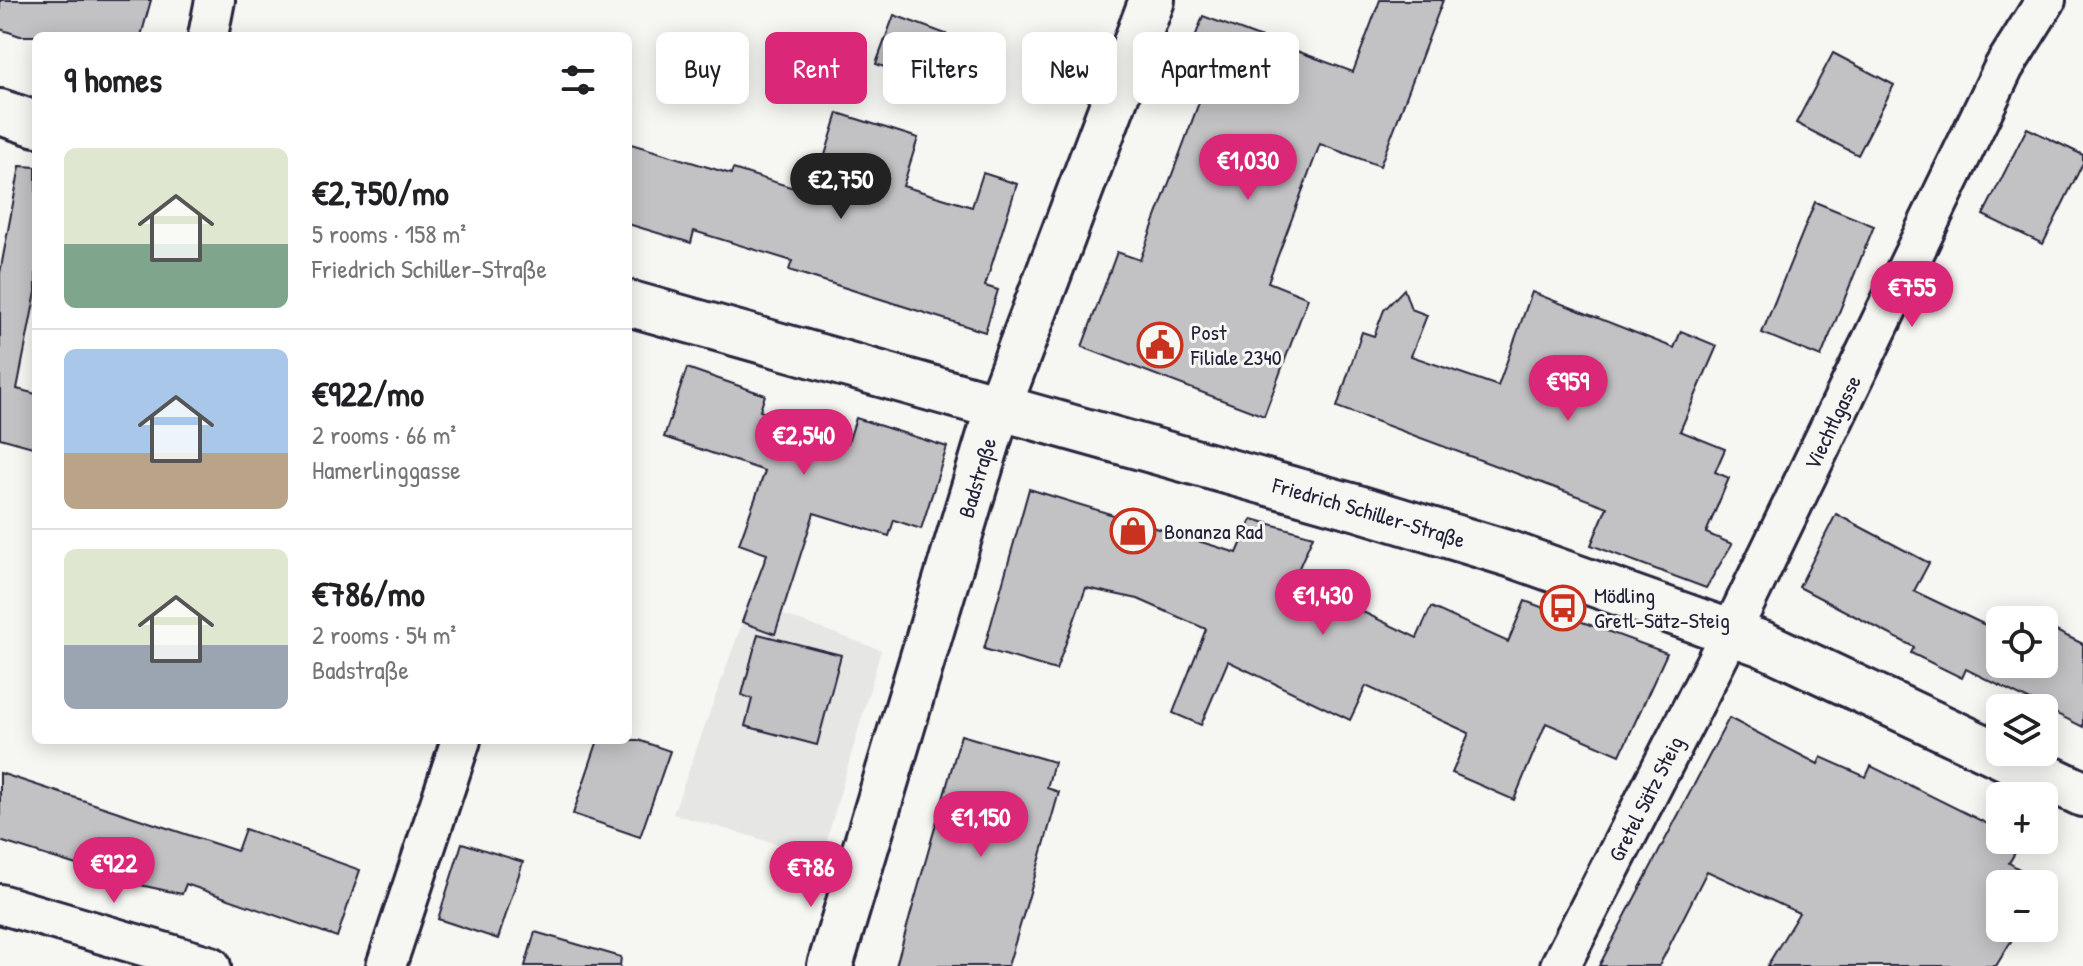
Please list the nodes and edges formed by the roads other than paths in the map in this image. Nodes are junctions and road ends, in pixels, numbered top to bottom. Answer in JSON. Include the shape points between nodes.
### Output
{"nodes":[{"id":1,"x":215,"y":0,"type":"edge"},
{"id":2,"x":1152,"y":0,"type":"edge"},
{"id":3,"x":2046,"y":0,"type":"edge"},
{"id":4,"x":209,"y":32,"type":"edge"},
{"id":5,"x":0,"y":112,"type":"edge"},
{"id":6,"x":32,"y":123,"type":"edge"},
{"id":7,"x":632,"y":304,"type":"edge"},
{"id":8,"x":998,"y":408,"type":"junction"},
{"id":9,"x":1731,"y":632,"type":"junction"},
{"id":10,"x":460,"y":744,"type":"edge"},
{"id":11,"x":2083,"y":794,"type":"edge"},
{"id":12,"x":0,"y":904,"type":"edge"},
{"id":13,"x":211,"y":966,"type":"edge"},
{"id":14,"x":386,"y":966,"type":"edge"},
{"id":15,"x":830,"y":966,"type":"edge"},
{"id":16,"x":1560,"y":966,"type":"edge"}],
"edges":[{"from":1,"to":4,"type":"street"},
{"from":2,"to":8,"type":"main road","name":"Badstraße"},
{"from":3,"to":9,"type":"street","name":"Viechtlgasse","via":[[2004,67]]},
{"from":5,"to":6,"type":"main road"},
{"from":7,"to":8,"type":"main road","name":"Friedrich Schiller-Straße"},
{"from":8,"to":9,"type":"main road","name":"Friedrich Schiller-Straße","via":[[1386,516]]},
{"from":8,"to":15,"type":"main road","name":"Badstraße"},
{"from":9,"to":11,"type":"main road","name":"Friedrich Schiller-Straße"},
{"from":9,"to":16,"type":"street","name":"Gretel Sätz Steig"},
{"from":10,"to":14,"type":"street"},
{"from":12,"to":13,"type":"street"}]}
